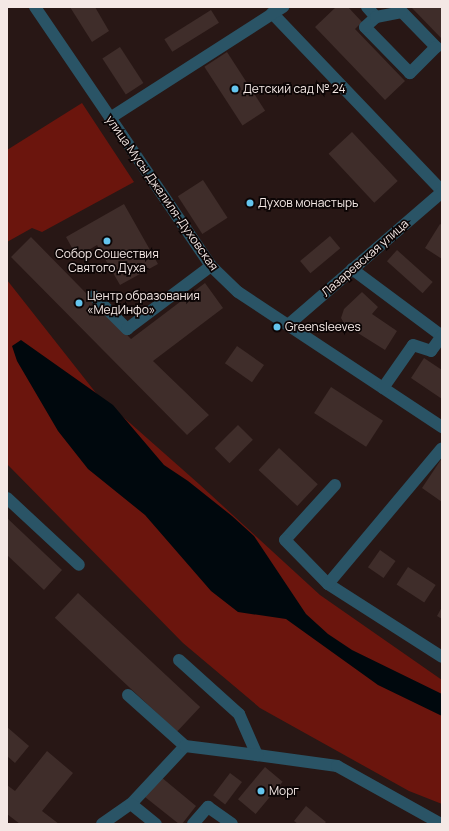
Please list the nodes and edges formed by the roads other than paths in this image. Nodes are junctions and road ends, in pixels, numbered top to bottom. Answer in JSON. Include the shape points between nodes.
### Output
{"nodes":[{"id":1,"x":35,"y":7,"type":"edge"},
{"id":2,"x":367,"y":7,"type":"edge"},
{"id":3,"x":278,"y":10,"type":"edge"},
{"id":4,"x":376,"y":17,"type":"junction"},
{"id":5,"x":110,"y":118,"type":"junction"},
{"id":6,"x":442,"y":192,"type":"edge"},
{"id":7,"x":211,"y":266,"type":"junction"},
{"id":8,"x":352,"y":269,"type":"junction"},
{"id":9,"x":94,"y":296,"type":"dead end"},
{"id":10,"x":288,"y":325,"type":"junction"},
{"id":11,"x":442,"y":336,"type":"edge"},
{"id":12,"x":383,"y":388,"type":"junction"},
{"id":13,"x":442,"y":427,"type":"edge"},
{"id":14,"x":442,"y":448,"type":"edge"},
{"id":15,"x":335,"y":485,"type":"dead end"},
{"id":16,"x":7,"y":498,"type":"edge"},
{"id":17,"x":79,"y":565,"type":"dead end"},
{"id":18,"x":328,"y":584,"type":"junction"},
{"id":19,"x":442,"y":658,"type":"edge"},
{"id":20,"x":179,"y":660,"type":"dead end"},
{"id":21,"x":128,"y":695,"type":"dead end"},
{"id":22,"x":185,"y":746,"type":"junction"},
{"id":23,"x":257,"y":755,"type":"junction"},
{"id":24,"x":131,"y":804,"type":"junction"},
{"id":25,"x":102,"y":824,"type":"edge"},
{"id":26,"x":156,"y":824,"type":"edge"},
{"id":27,"x":193,"y":824,"type":"edge"},
{"id":28,"x":232,"y":824,"type":"edge"},
{"id":29,"x":441,"y":824,"type":"edge"}],
"edges":[{"from":1,"to":5,"type":"street","name":"улица Мусы Джалиля-Духовская"},
{"from":2,"to":4,"type":"street"},
{"from":3,"to":5,"type":"street"},
{"from":3,"to":6,"type":"street"},
{"from":4,"to":4,"type":"street","via":[[365,27],[410,74],[436,47],[402,12]]},
{"from":5,"to":7,"type":"street","name":"улица Мусы Джалиля-Духовская"},
{"from":6,"to":8,"type":"street","name":"Лазаревская улица"},
{"from":7,"to":9,"type":"street","via":[[127,329]]},
{"from":7,"to":10,"type":"street","name":"улица Мусы Джалиля-Духовская","via":[[238,292]]},
{"from":8,"to":10,"type":"street","name":"Лазаревская улица"},
{"from":8,"to":11,"type":"street"},
{"from":10,"to":12,"type":"street","name":"улица Мусы Джалиля-Духовская"},
{"from":11,"to":12,"type":"street","via":[[432,351],[413,345]]},
{"from":12,"to":13,"type":"street","name":"улица Мусы Джалиля-Духовская"},
{"from":14,"to":18,"type":"street"},
{"from":15,"to":18,"type":"street","via":[[285,540]]},
{"from":16,"to":17,"type":"street"},
{"from":18,"to":19,"type":"street"},
{"from":20,"to":23,"type":"street","via":[[239,714]]},
{"from":21,"to":22,"type":"street"},
{"from":22,"to":23,"type":"street"},
{"from":22,"to":24,"type":"street"},
{"from":23,"to":29,"type":"street","via":[[337,766]]},
{"from":24,"to":25,"type":"street"},
{"from":24,"to":26,"type":"street"},
{"from":27,"to":28,"type":"street","via":[[208,806]]}]}
